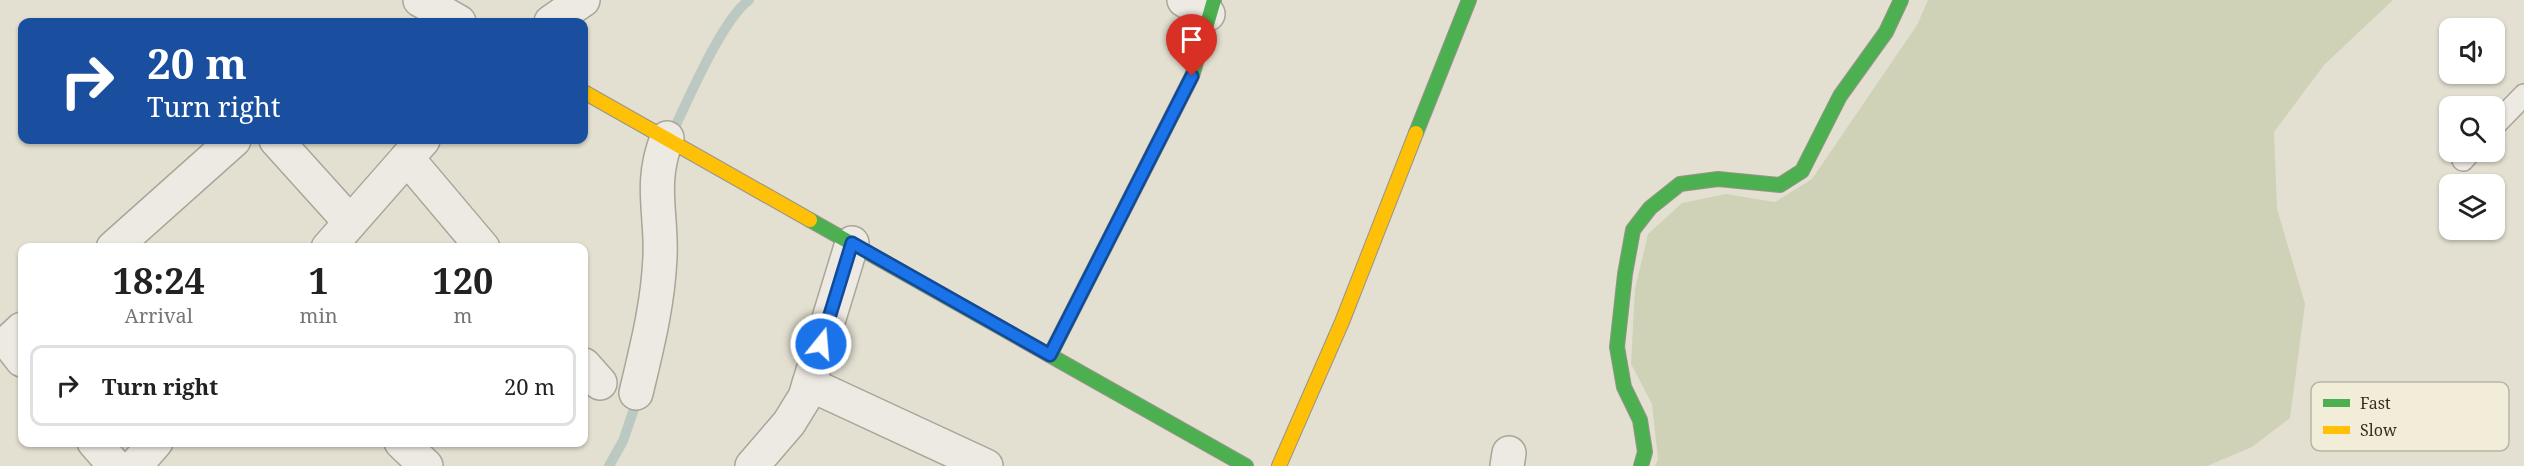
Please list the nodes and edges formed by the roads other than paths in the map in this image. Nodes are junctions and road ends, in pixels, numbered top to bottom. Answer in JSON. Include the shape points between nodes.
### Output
{"nodes":[{"id":1,"x":420,"y":0,"type":"edge"},
{"id":2,"x":583,"y":0,"type":"edge"},
{"id":3,"x":1469,"y":0,"type":"edge"},
{"id":4,"x":1901,"y":0,"type":"edge"},
{"id":5,"x":1202,"y":4,"type":"edge"},
{"id":6,"x":452,"y":18,"type":"edge"},
{"id":7,"x":557,"y":18,"type":"edge"},
{"id":8,"x":588,"y":94,"type":"edge"},
{"id":9,"x":2524,"y":95,"type":"edge"},
{"id":10,"x":2505,"y":115,"type":"edge"},
{"id":11,"x":667,"y":138,"type":"junction"},
{"id":12,"x":230,"y":144,"type":"edge"},
{"id":13,"x":280,"y":144,"type":"edge"},
{"id":14,"x":415,"y":149,"type":"edge"},
{"id":15,"x":350,"y":222,"type":"junction"},
{"id":16,"x":119,"y":243,"type":"edge"},
{"id":17,"x":332,"y":243,"type":"edge"},
{"id":18,"x":480,"y":243,"type":"edge"},
{"id":19,"x":852,"y":243,"type":"junction"},
{"id":20,"x":18,"y":333,"type":"edge"},
{"id":21,"x":18,"y":355,"type":"edge"},
{"id":22,"x":1050,"y":355,"type":"junction"},
{"id":23,"x":809,"y":384,"type":"junction"},
{"id":24,"x":636,"y":393,"type":"dead end"},
{"id":25,"x":98,"y":447,"type":"edge"},
{"id":26,"x":152,"y":447,"type":"edge"},
{"id":27,"x":405,"y":447,"type":"edge"},
{"id":28,"x":115,"y":466,"type":"edge"},
{"id":29,"x":135,"y":466,"type":"edge"},
{"id":30,"x":426,"y":466,"type":"edge"},
{"id":31,"x":752,"y":466,"type":"edge"},
{"id":32,"x":986,"y":466,"type":"edge"},
{"id":33,"x":1246,"y":466,"type":"edge"},
{"id":34,"x":1279,"y":466,"type":"edge"},
{"id":35,"x":1641,"y":466,"type":"edge"}],
"edges":[{"from":1,"to":6,"type":"street"},
{"from":2,"to":7,"type":"street"},
{"from":3,"to":34,"type":"street","via":[[1342,322]]},
{"from":4,"to":35,"type":"street","via":[[1886,32],[1840,96],[1802,171],[1780,185],[1718,179],[1680,184],[1650,208],[1633,230],[1617,347],[1624,387],[1640,420],[1645,452]]},
{"from":5,"to":22,"type":"street","via":[[1192,76]]},
{"from":8,"to":11,"type":"street"},
{"from":9,"to":10,"type":"lane"},
{"from":11,"to":19,"type":"street"},
{"from":11,"to":24,"type":"street","via":[[660,155],[655,196],[660,254],[655,312]]},
{"from":12,"to":16,"type":"street"},
{"from":13,"to":15,"type":"street"},
{"from":14,"to":15,"type":"street"},
{"from":14,"to":18,"type":"street"},
{"from":15,"to":17,"type":"street"},
{"from":19,"to":22,"type":"street"},
{"from":19,"to":23,"type":"street"},
{"from":20,"to":21,"type":"street","via":[[8,342]]},
{"from":22,"to":33,"type":"street"},
{"from":23,"to":31,"type":"street","via":[[789,423]]},
{"from":23,"to":32,"type":"street"},
{"from":25,"to":28,"type":"street"},
{"from":26,"to":29,"type":"street"},
{"from":27,"to":30,"type":"street"}]}
